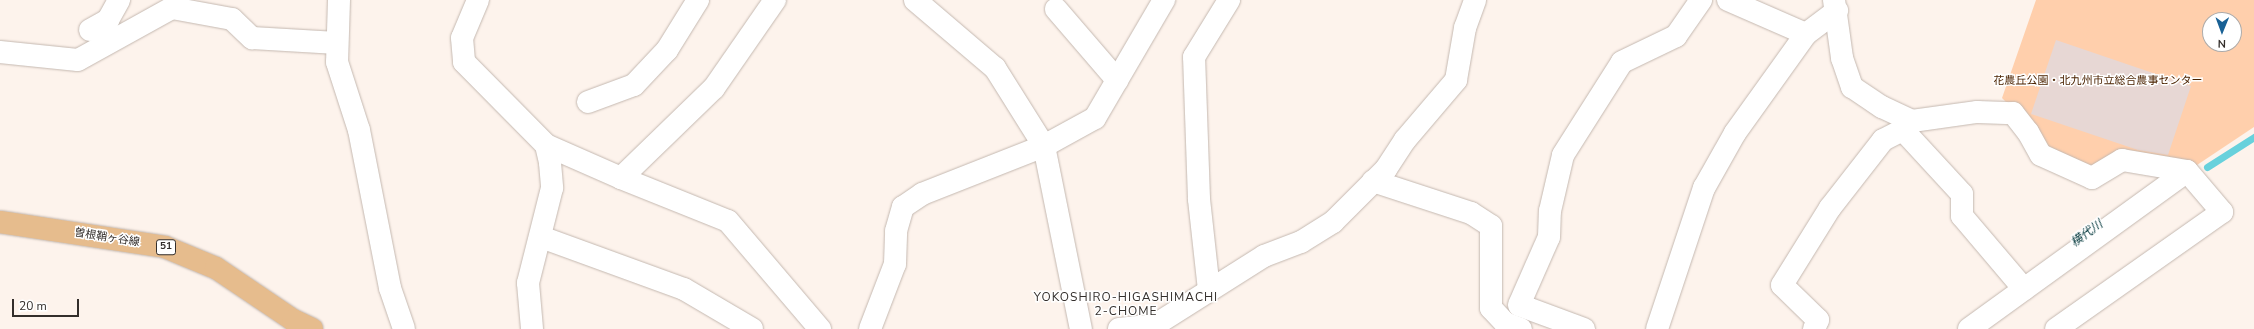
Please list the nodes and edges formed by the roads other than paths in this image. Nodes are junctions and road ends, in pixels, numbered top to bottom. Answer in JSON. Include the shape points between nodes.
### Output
{"nodes":[{"id":1,"x":119,"y":0,"type":"edge"},
{"id":2,"x":339,"y":0,"type":"edge"},
{"id":3,"x":478,"y":0,"type":"edge"},
{"id":4,"x":698,"y":0,"type":"edge"},
{"id":5,"x":775,"y":0,"type":"edge"},
{"id":6,"x":914,"y":0,"type":"edge"},
{"id":7,"x":1164,"y":0,"type":"edge"},
{"id":8,"x":1230,"y":0,"type":"edge"},
{"id":9,"x":1475,"y":0,"type":"edge"},
{"id":10,"x":1701,"y":0,"type":"edge"},
{"id":11,"x":1728,"y":0,"type":"edge"},
{"id":12,"x":1835,"y":6,"type":"edge"},
{"id":13,"x":1056,"y":9,"type":"dead end"},
{"id":14,"x":90,"y":30,"type":"dead end"},
{"id":15,"x":1806,"y":34,"type":"junction"},
{"id":16,"x":337,"y":43,"type":"junction"},
{"id":17,"x":0,"y":52,"type":"edge"},
{"id":18,"x":1117,"y":80,"type":"junction"},
{"id":19,"x":588,"y":102,"type":"dead end"},
{"id":20,"x":1908,"y":126,"type":"junction"},
{"id":21,"x":546,"y":145,"type":"junction"},
{"id":22,"x":1044,"y":146,"type":"junction"},
{"id":23,"x":2187,"y":171,"type":"junction"},
{"id":24,"x":621,"y":178,"type":"junction"},
{"id":25,"x":1373,"y":181,"type":"junction"},
{"id":26,"x":0,"y":222,"type":"edge"},
{"id":27,"x":541,"y":237,"type":"junction"},
{"id":28,"x":2024,"y":289,"type":"junction"},
{"id":29,"x":1209,"y":290,"type":"junction"},
{"id":30,"x":1156,"y":327,"type":"edge"},
{"id":31,"x":312,"y":329,"type":"edge"},
{"id":32,"x":404,"y":329,"type":"edge"},
{"id":33,"x":532,"y":329,"type":"edge"},
{"id":34,"x":752,"y":329,"type":"edge"},
{"id":35,"x":820,"y":329,"type":"edge"},
{"id":36,"x":870,"y":329,"type":"edge"},
{"id":37,"x":1082,"y":329,"type":"edge"},
{"id":38,"x":1119,"y":329,"type":"edge"},
{"id":39,"x":1521,"y":329,"type":"edge"},
{"id":40,"x":1584,"y":329,"type":"edge"},
{"id":41,"x":1657,"y":329,"type":"edge"},
{"id":42,"x":1814,"y":329,"type":"edge"},
{"id":43,"x":1969,"y":329,"type":"edge"},
{"id":44,"x":2056,"y":329,"type":"edge"}],
"edges":[{"from":1,"to":14,"type":"street","via":[[108,20]]},
{"from":2,"to":16,"type":"street"},
{"from":3,"to":21,"type":"street","via":[[462,38],[464,62]]},
{"from":4,"to":19,"type":"street","via":[[667,50],[634,85]]},
{"from":5,"to":24,"type":"street","via":[[714,88]]},
{"from":6,"to":22,"type":"street","via":[[995,68]]},
{"from":7,"to":18,"type":"street"},
{"from":8,"to":29,"type":"street","via":[[1194,57],[1199,199]]},
{"from":9,"to":25,"type":"street","via":[[1465,28],[1456,80]]},
{"from":10,"to":40,"type":"street","via":[[1676,36],[1622,62],[1563,155],[1550,211],[1549,237],[1519,305]]},
{"from":11,"to":15,"type":"street"},
{"from":12,"to":15,"type":"street"},
{"from":12,"to":20,"type":"street","via":[[1842,58],[1852,87]]},
{"from":13,"to":18,"type":"street"},
{"from":15,"to":41,"type":"street","via":[[1735,134],[1704,188]]},
{"from":16,"to":17,"type":"street","via":[[252,38],[232,19],[172,8],[78,60]]},
{"from":16,"to":32,"type":"street","via":[[337,62],[359,130],[390,288]]},
{"from":18,"to":22,"type":"street","via":[[1095,118]]},
{"from":20,"to":23,"type":"street","via":[[1977,112],[2013,113],[2041,155],[2092,178],[2122,160]]},
{"from":20,"to":28,"type":"street","via":[[1962,194],[1962,216]]},
{"from":20,"to":42,"type":"street","via":[[1883,140],[1830,208],[1782,285],[1818,320]]},
{"from":21,"to":24,"type":"street"},
{"from":21,"to":27,"type":"street","via":[[552,188]]},
{"from":22,"to":36,"type":"street","via":[[922,194],[903,207],[896,231],[895,264]]},
{"from":22,"to":37,"type":"street"},
{"from":23,"to":28,"type":"street"},
{"from":23,"to":44,"type":"street","via":[[2222,212]]},
{"from":24,"to":35,"type":"street","via":[[728,221]]},
{"from":25,"to":29,"type":"street","via":[[1332,222],[1301,242],[1264,256]]},
{"from":25,"to":39,"type":"street","via":[[1471,212],[1491,226],[1491,308],[1505,323]]},
{"from":26,"to":31,"type":"main road","name":"曽根鞘ヶ谷線","number":"51","via":[[165,247],[216,268],[293,320]]},
{"from":27,"to":33,"type":"street","via":[[528,283]]},
{"from":27,"to":34,"type":"street","via":[[684,289]]},
{"from":28,"to":43,"type":"street"},
{"from":29,"to":30,"type":"street"},
{"from":30,"to":38,"type":"street"}]}
